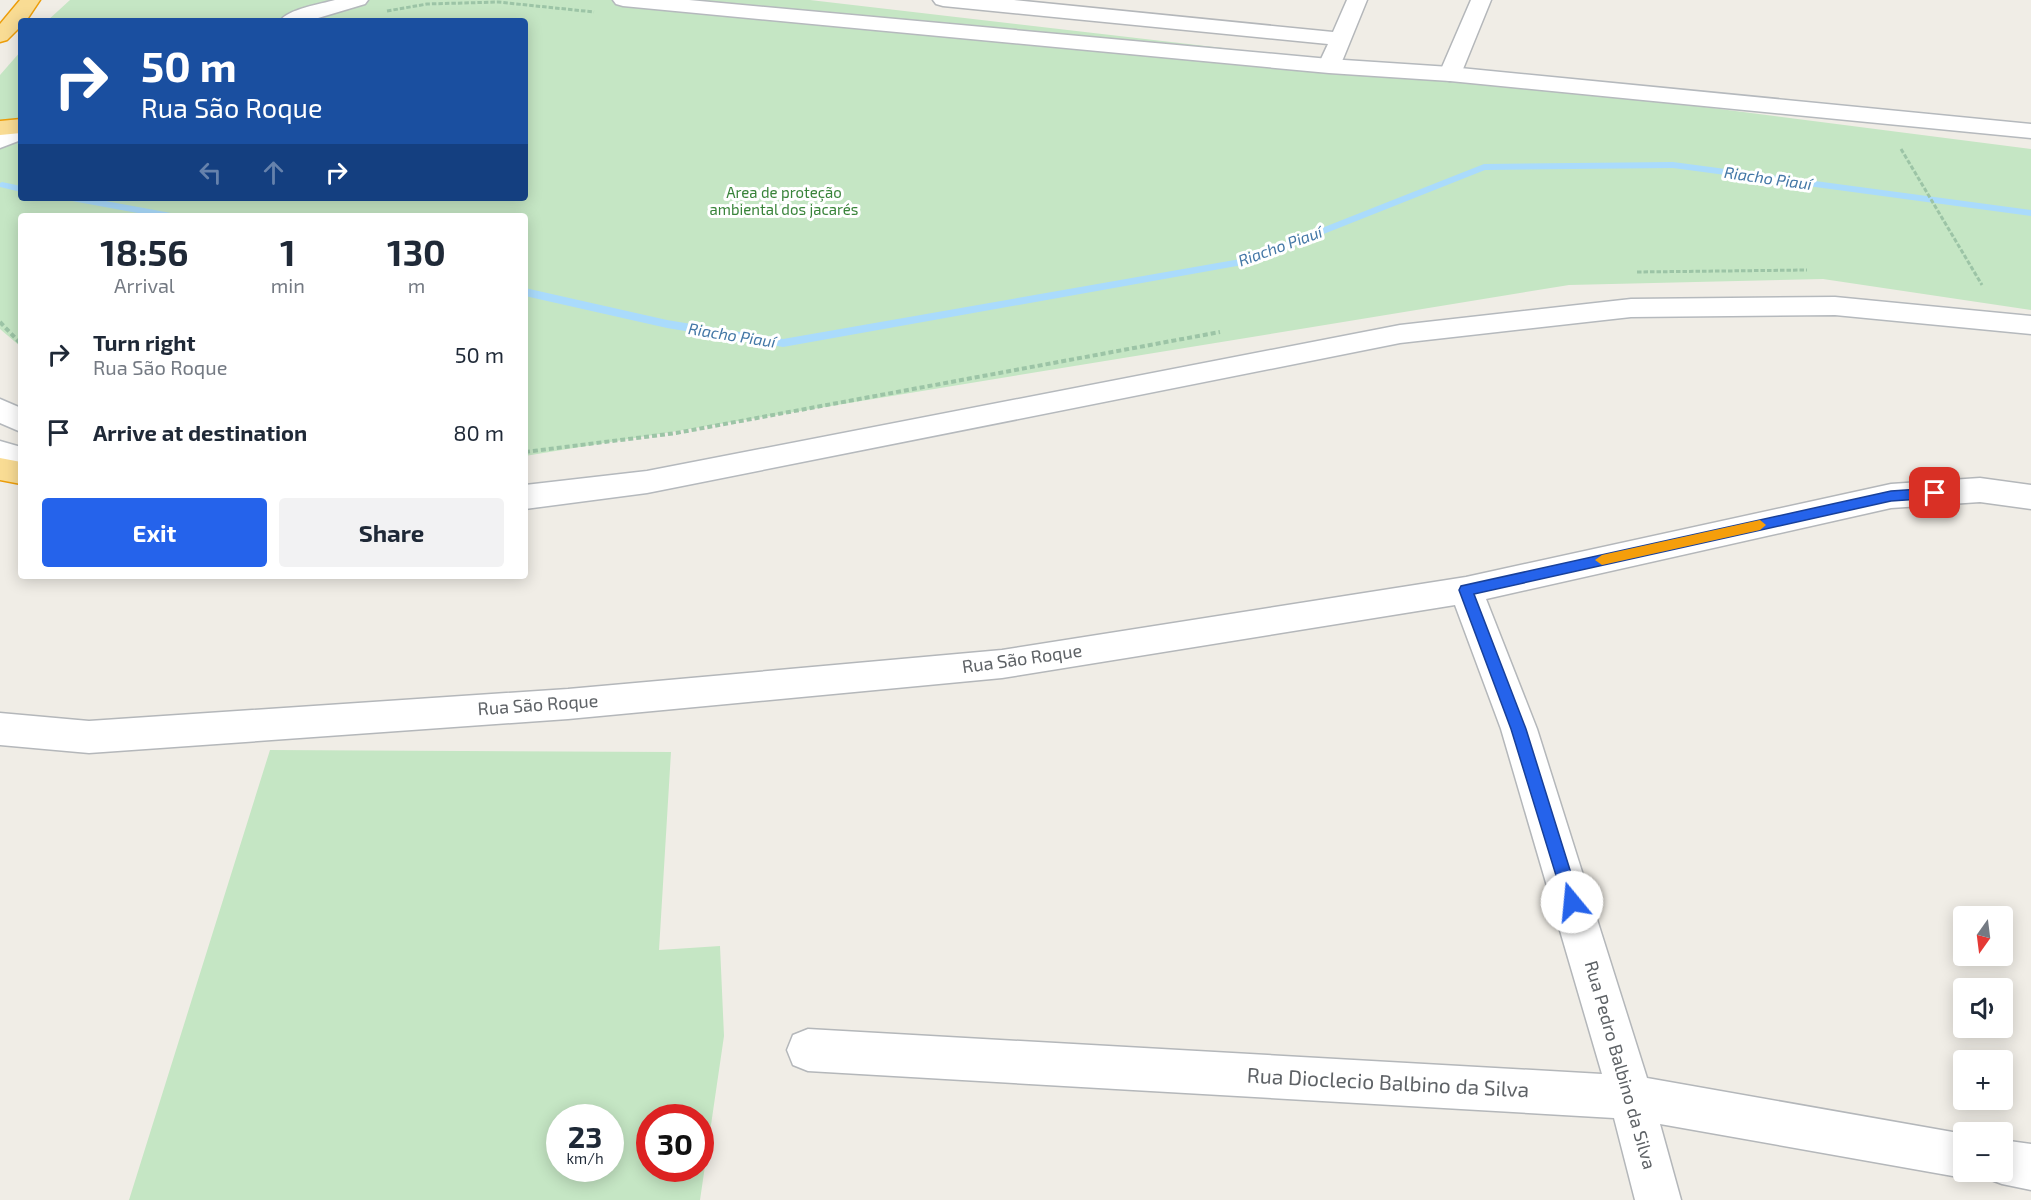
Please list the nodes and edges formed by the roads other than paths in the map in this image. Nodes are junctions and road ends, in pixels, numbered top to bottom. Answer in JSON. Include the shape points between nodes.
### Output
{"nodes":[{"id":1,"x":15,"y":0,"type":"edge"},
{"id":2,"x":30,"y":0,"type":"edge"},
{"id":3,"x":358,"y":0,"type":"edge"},
{"id":4,"x":623,"y":0,"type":"edge"},
{"id":5,"x":943,"y":0,"type":"edge"},
{"id":6,"x":1357,"y":0,"type":"edge"},
{"id":7,"x":1480,"y":0,"type":"edge"},
{"id":8,"x":1109,"y":7,"type":"edge"},
{"id":9,"x":0,"y":11,"type":"edge"},
{"id":10,"x":298,"y":18,"type":"edge"},
{"id":11,"x":0,"y":36,"type":"edge"},
{"id":12,"x":1342,"y":39,"type":"junction"},
{"id":13,"x":1329,"y":66,"type":"junction"},
{"id":14,"x":1450,"y":74,"type":"junction"},
{"id":15,"x":18,"y":126,"type":"edge"},
{"id":16,"x":0,"y":128,"type":"edge"},
{"id":17,"x":2031,"y":131,"type":"edge"},
{"id":18,"x":18,"y":132,"type":"edge"},
{"id":19,"x":0,"y":141,"type":"edge"},
{"id":20,"x":2031,"y":325,"type":"edge"},
{"id":21,"x":0,"y":409,"type":"edge"},
{"id":22,"x":18,"y":420,"type":"edge"},
{"id":23,"x":0,"y":452,"type":"edge"},
{"id":24,"x":18,"y":457,"type":"edge"},
{"id":25,"x":0,"y":469,"type":"edge"},
{"id":26,"x":18,"y":472,"type":"edge"},
{"id":27,"x":528,"y":496,"type":"edge"},
{"id":28,"x":2031,"y":497,"type":"edge"},
{"id":29,"x":1466,"y":590,"type":"junction"},
{"id":30,"x":0,"y":729,"type":"edge"},
{"id":31,"x":807,"y":1050,"type":"dead end"},
{"id":32,"x":1631,"y":1097,"type":"junction"},
{"id":33,"x":1953,"y":1153,"type":"edge"},
{"id":34,"x":2013,"y":1164,"type":"edge"},
{"id":35,"x":2031,"y":1167,"type":"edge"},
{"id":36,"x":1658,"y":1200,"type":"edge"}],
"edges":[{"from":1,"to":9,"type":"highway"},
{"from":2,"to":11,"type":"highway"},
{"from":3,"to":10,"type":"street"},
{"from":4,"to":13,"type":"street"},
{"from":5,"to":8,"type":"street"},
{"from":6,"to":12,"type":"street"},
{"from":7,"to":14,"type":"street"},
{"from":8,"to":12,"type":"street"},
{"from":12,"to":13,"type":"street"},
{"from":13,"to":14,"type":"street"},
{"from":14,"to":17,"type":"street"},
{"from":15,"to":16,"type":"highway"},
{"from":18,"to":19,"type":"street"},
{"from":20,"to":27,"type":"street","via":[[1835,306],[1631,308],[1469,326],[1400,334],[647,482]]},
{"from":21,"to":22,"type":"street"},
{"from":23,"to":24,"type":"street"},
{"from":25,"to":26,"type":"highway"},
{"from":28,"to":29,"type":"street","name":"Rua São Roque","via":[[1980,490],[1891,496]]},
{"from":29,"to":30,"type":"street","name":"Rua São Roque","via":[[979,666],[568,704],[89,737]]},
{"from":29,"to":32,"type":"street","name":"Rua Pedro Balbino da Silva","via":[[1519,729]]},
{"from":31,"to":32,"type":"street","name":"Rua Dioclecio Balbino da Silva"},
{"from":32,"to":33,"type":"street","name":"Rua Dioclecio Balbino da Silva"},
{"from":32,"to":36,"type":"street","name":"Rua Pedro Balbino da Silva"},
{"from":34,"to":35,"type":"street"}]}
